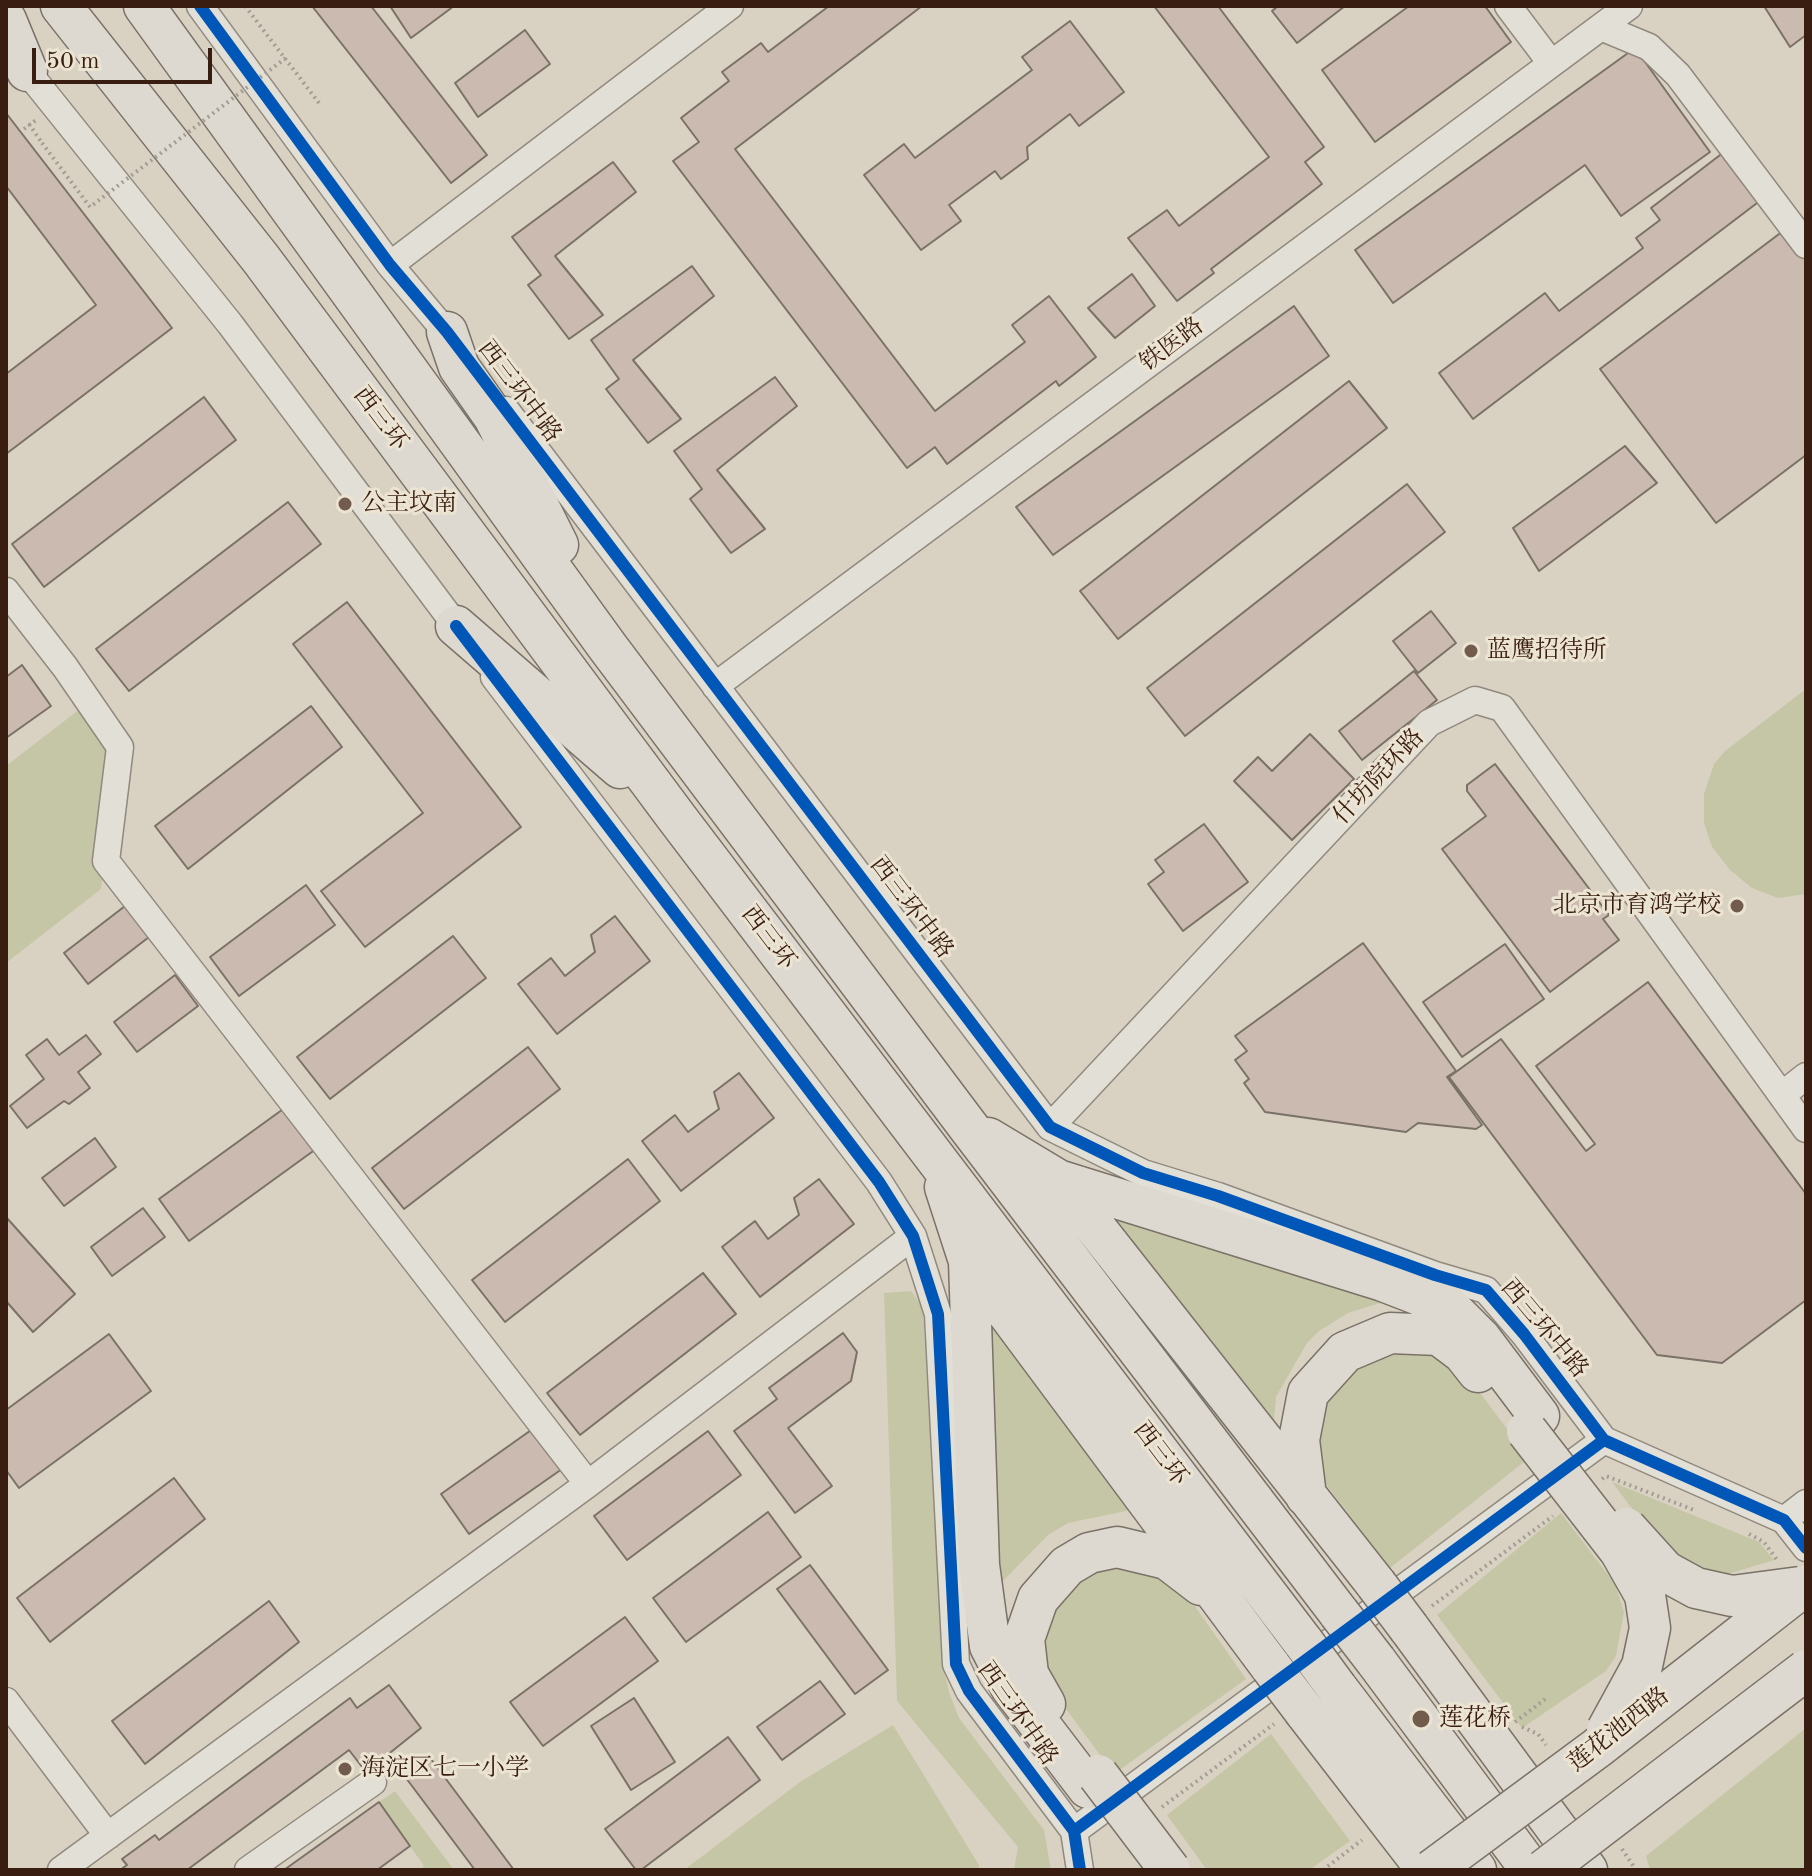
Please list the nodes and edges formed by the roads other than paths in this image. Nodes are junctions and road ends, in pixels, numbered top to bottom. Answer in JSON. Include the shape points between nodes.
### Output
{"nodes":[{"id":1,"x":61,"y":6,"type":"edge"},
{"id":2,"x":144,"y":6,"type":"edge"},
{"id":3,"x":200,"y":6,"type":"edge"},
{"id":4,"x":730,"y":6,"type":"edge"},
{"id":5,"x":1508,"y":6,"type":"edge"},
{"id":6,"x":1629,"y":6,"type":"edge"},
{"id":7,"x":6,"y":20,"type":"edge"},
{"id":8,"x":1601,"y":27,"type":"junction"},
{"id":9,"x":16,"y":58,"type":"edge"},
{"id":10,"x":1551,"y":63,"type":"junction"},
{"id":11,"x":1806,"y":245,"type":"edge"},
{"id":12,"x":390,"y":265,"type":"junction"},
{"id":13,"x":447,"y":332,"type":"junction"},
{"id":14,"x":6,"y":591,"type":"edge"},
{"id":15,"x":456,"y":626,"type":"junction"},
{"id":16,"x":607,"y":646,"type":"junction"},
{"id":17,"x":715,"y":686,"type":"junction"},
{"id":18,"x":677,"y":818,"type":"junction"},
{"id":19,"x":1806,"y":1076,"type":"edge"},
{"id":20,"x":1782,"y":1095,"type":"junction"},
{"id":21,"x":967,"y":1125,"type":"junction"},
{"id":22,"x":1050,"y":1127,"type":"junction"},
{"id":23,"x":1806,"y":1129,"type":"edge"},
{"id":24,"x":937,"y":1160,"type":"junction"},
{"id":25,"x":1058,"y":1180,"type":"junction"},
{"id":26,"x":913,"y":1236,"type":"junction"},
{"id":27,"x":969,"y":1261,"type":"junction"},
{"id":28,"x":1533,"y":1423,"type":"junction"},
{"id":29,"x":1604,"y":1440,"type":"junction"},
{"id":30,"x":588,"y":1484,"type":"junction"},
{"id":31,"x":1306,"y":1496,"type":"junction"},
{"id":32,"x":1806,"y":1503,"type":"edge"},
{"id":33,"x":1784,"y":1520,"type":"junction"},
{"id":34,"x":1805,"y":1573,"type":"edge"},
{"id":35,"x":1226,"y":1604,"type":"junction"},
{"id":36,"x":1806,"y":1670,"type":"edge"},
{"id":37,"x":6,"y":1701,"type":"edge"},
{"id":38,"x":1597,"y":1748,"type":"junction"},
{"id":39,"x":373,"y":1782,"type":"dead end"},
{"id":40,"x":1093,"y":1782,"type":"junction"},
{"id":41,"x":1074,"y":1831,"type":"junction"},
{"id":42,"x":108,"y":1836,"type":"junction"},
{"id":43,"x":61,"y":1870,"type":"edge"},
{"id":44,"x":248,"y":1870,"type":"edge"},
{"id":45,"x":1080,"y":1870,"type":"edge"},
{"id":46,"x":1150,"y":1870,"type":"edge"},
{"id":47,"x":1170,"y":1870,"type":"edge"},
{"id":48,"x":1430,"y":1870,"type":"edge"},
{"id":49,"x":1476,"y":1870,"type":"edge"},
{"id":50,"x":1531,"y":1870,"type":"edge"},
{"id":51,"x":1544,"y":1870,"type":"edge"},
{"id":52,"x":1587,"y":1870,"type":"edge"}],
"edges":[{"from":1,"to":18,"type":"highway","name":"西三环","via":[[261,259]]},
{"from":2,"to":16,"type":"highway","name":"西三环"},
{"from":3,"to":12,"type":"street","name":"西三环中路"},
{"from":4,"to":12,"type":"street"},
{"from":5,"to":10,"type":"street"},
{"from":6,"to":8,"type":"street","name":"铁医路"},
{"from":7,"to":9,"type":"highway"},
{"from":8,"to":10,"type":"street","name":"铁医路"},
{"from":8,"to":11,"type":"street","via":[[1649,47],[1678,75]]},
{"from":9,"to":15,"type":"street","name":"西三环中路","via":[[230,324]]},
{"from":10,"to":17,"type":"street","name":"铁医路"},
{"from":12,"to":13,"type":"street","name":"西三环中路"},
{"from":13,"to":16,"type":"highway","via":[[459,367],[494,417]]},
{"from":13,"to":17,"type":"street","name":"西三环中路"},
{"from":14,"to":30,"type":"street","via":[[120,747],[106,861]]},
{"from":15,"to":18,"type":"highway"},
{"from":15,"to":26,"type":"street","name":"西三环中路","via":[[879,1182]]},
{"from":16,"to":21,"type":"highway","name":"西三环"},
{"from":17,"to":22,"type":"street","name":"西三环中路"},
{"from":18,"to":24,"type":"highway","name":"西三环"},
{"from":19,"to":20,"type":"street"},
{"from":20,"to":22,"type":"street","name":"什坊院环路","via":[[1502,708],[1475,700],[1429,723]]},
{"from":20,"to":23,"type":"street","name":"什坊院环路"},
{"from":21,"to":25,"type":"highway"},
{"from":21,"to":50,"type":"highway","name":"西三环","bridge":true},
{"from":22,"to":29,"type":"street","name":"西三环中路","via":[[1143,1173],[1486,1290]]},
{"from":24,"to":27,"type":"highway"},
{"from":24,"to":49,"type":"highway","name":"西三环","bridge":true},
{"from":25,"to":28,"type":"highway","via":[[1448,1306],[1481,1339]]},
{"from":25,"to":31,"type":"highway"},
{"from":26,"to":30,"type":"street"},
{"from":26,"to":41,"type":"street","name":"西三环中路","via":[[938,1314],[956,1664],[969,1691]]},
{"from":27,"to":35,"type":"highway"},
{"from":27,"to":40,"type":"highway","via":[[979,1565],[990,1646],[1011,1687]]},
{"from":28,"to":31,"type":"highway","via":[[1439,1335],[1390,1333],[1345,1352],[1308,1393],[1299,1440]]},
{"from":28,"to":34,"type":"highway","bridge":true,"via":[[1665,1571],[1696,1588],[1732,1596]]},
{"from":28,"to":38,"type":"highway","bridge":true,"via":[[1645,1595],[1650,1628],[1642,1666]]},
{"from":29,"to":33,"type":"street","name":"西三环中路"},
{"from":29,"to":41,"type":"street"},
{"from":30,"to":42,"type":"street"},
{"from":31,"to":52,"type":"highway","bridge":true},
{"from":32,"to":33,"type":"street"},
{"from":33,"to":34,"type":"street","name":"西三环中路"},
{"from":34,"to":38,"type":"highway","name":"莲花池西路","bridge":true},
{"from":35,"to":40,"type":"highway","via":[[1167,1559],[1117,1547],[1089,1553],[1067,1566],[1038,1599],[1024,1639],[1028,1674]]},
{"from":35,"to":48,"type":"highway","bridge":true},
{"from":36,"to":51,"type":"highway","bridge":true},
{"from":37,"to":42,"type":"street"},
{"from":38,"to":48,"type":"highway","name":"莲花池西路","bridge":true},
{"from":39,"to":44,"type":"street"},
{"from":40,"to":46,"type":"highway"},
{"from":40,"to":47,"type":"highway","bridge":true},
{"from":41,"to":45,"type":"street","name":"西三环中路"},
{"from":42,"to":43,"type":"street"}]}
